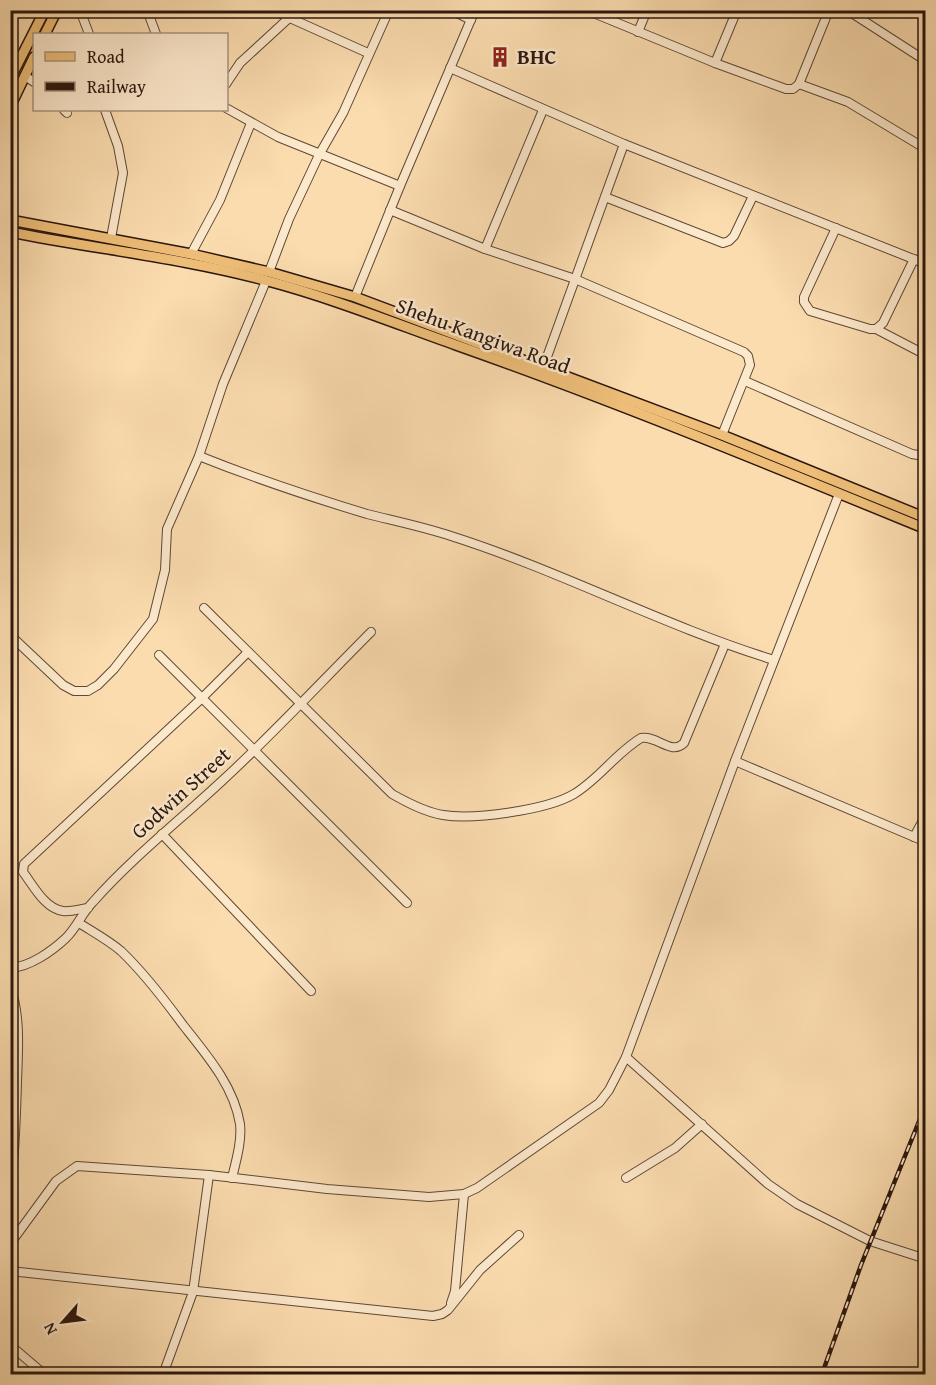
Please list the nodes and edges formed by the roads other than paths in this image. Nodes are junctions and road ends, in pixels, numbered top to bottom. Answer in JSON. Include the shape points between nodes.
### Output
{"nodes":[{"id":1,"x":45,"y":10,"type":"edge"},
{"id":2,"x":57,"y":10,"type":"edge"},
{"id":3,"x":80,"y":10,"type":"edge"},
{"id":4,"x":147,"y":10,"type":"edge"},
{"id":5,"x":272,"y":10,"type":"edge"},
{"id":6,"x":389,"y":10,"type":"edge"},
{"id":7,"x":451,"y":10,"type":"edge"},
{"id":8,"x":475,"y":10,"type":"edge"},
{"id":9,"x":586,"y":10,"type":"edge"},
{"id":10,"x":647,"y":10,"type":"edge"},
{"id":11,"x":737,"y":10,"type":"edge"},
{"id":12,"x":829,"y":10,"type":"edge"},
{"id":13,"x":847,"y":10,"type":"edge"},
{"id":14,"x":289,"y":18,"type":"junction"},
{"id":15,"x":471,"y":20,"type":"junction"},
{"id":16,"x":638,"y":32,"type":"junction"},
{"id":17,"x":33,"y":33,"type":"edge"},
{"id":18,"x":46,"y":33,"type":"edge"},
{"id":19,"x":89,"y":33,"type":"edge"},
{"id":20,"x":156,"y":33,"type":"edge"},
{"id":21,"x":33,"y":34,"type":"edge"},
{"id":22,"x":368,"y":53,"type":"junction"},
{"id":23,"x":33,"y":59,"type":"edge"},
{"id":24,"x":926,"y":61,"type":"edge"},
{"id":25,"x":715,"y":63,"type":"junction"},
{"id":26,"x":450,"y":68,"type":"junction"},
{"id":27,"x":25,"y":76,"type":"junction"},
{"id":28,"x":10,"y":79,"type":"edge"},
{"id":29,"x":33,"y":81,"type":"edge"},
{"id":30,"x":228,"y":81,"type":"edge"},
{"id":31,"x":799,"y":84,"type":"junction"},
{"id":32,"x":10,"y":107,"type":"edge"},
{"id":33,"x":228,"y":109,"type":"edge"},
{"id":34,"x":543,"y":110,"type":"junction"},
{"id":35,"x":105,"y":111,"type":"edge"},
{"id":36,"x":251,"y":123,"type":"junction"},
{"id":37,"x":624,"y":144,"type":"junction"},
{"id":38,"x":926,"y":149,"type":"edge"},
{"id":39,"x":319,"y":154,"type":"junction"},
{"id":40,"x":400,"y":186,"type":"junction"},
{"id":41,"x":753,"y":195,"type":"junction"},
{"id":42,"x":605,"y":197,"type":"junction"},
{"id":43,"x":390,"y":210,"type":"junction"},
{"id":44,"x":10,"y":220,"type":"edge"},
{"id":45,"x":836,"y":228,"type":"junction"},
{"id":46,"x":10,"y":232,"type":"edge"},
{"id":47,"x":111,"y":238,"type":"junction"},
{"id":48,"x":485,"y":249,"type":"junction"},
{"id":49,"x":191,"y":254,"type":"junction"},
{"id":50,"x":914,"y":259,"type":"junction"},
{"id":51,"x":926,"y":264,"type":"edge"},
{"id":52,"x":268,"y":276,"type":"junction"},
{"id":53,"x":575,"y":279,"type":"junction"},
{"id":54,"x":356,"y":297,"type":"junction"},
{"id":55,"x":876,"y":329,"type":"junction"},
{"id":56,"x":926,"y":355,"type":"edge"},
{"id":57,"x":543,"y":368,"type":"junction"},
{"id":58,"x":745,"y":381,"type":"junction"},
{"id":59,"x":722,"y":435,"type":"junction"},
{"id":60,"x":926,"y":451,"type":"edge"},
{"id":61,"x":199,"y":456,"type":"junction"},
{"id":62,"x":839,"y":494,"type":"junction"},
{"id":63,"x":926,"y":518,"type":"edge"},
{"id":64,"x":926,"y":529,"type":"edge"},
{"id":65,"x":204,"y":608,"type":"dead end"},
{"id":66,"x":371,"y":632,"type":"dead end"},
{"id":67,"x":10,"y":635,"type":"edge"},
{"id":68,"x":725,"y":644,"type":"junction"},
{"id":69,"x":248,"y":652,"type":"junction"},
{"id":70,"x":159,"y":655,"type":"dead end"},
{"id":71,"x":774,"y":660,"type":"junction"},
{"id":72,"x":202,"y":698,"type":"junction"},
{"id":73,"x":299,"y":704,"type":"junction"},
{"id":74,"x":255,"y":749,"type":"junction"},
{"id":75,"x":735,"y":761,"type":"junction"},
{"id":76,"x":926,"y":815,"type":"edge"},
{"id":77,"x":162,"y":834,"type":"junction"},
{"id":78,"x":914,"y":837,"type":"junction"},
{"id":79,"x":926,"y":842,"type":"edge"},
{"id":80,"x":407,"y":903,"type":"dead end"},
{"id":81,"x":87,"y":908,"type":"junction"},
{"id":82,"x":78,"y":923,"type":"junction"},
{"id":83,"x":10,"y":968,"type":"edge"},
{"id":84,"x":10,"y":986,"type":"edge"},
{"id":85,"x":311,"y":991,"type":"dead end"},
{"id":86,"x":626,"y":1057,"type":"junction"},
{"id":87,"x":702,"y":1124,"type":"junction"},
{"id":88,"x":209,"y":1175,"type":"junction"},
{"id":89,"x":232,"y":1178,"type":"junction"},
{"id":90,"x":626,"y":1178,"type":"dead end"},
{"id":91,"x":10,"y":1193,"type":"edge"},
{"id":92,"x":464,"y":1194,"type":"junction"},
{"id":93,"x":519,"y":1234,"type":"dead end"},
{"id":94,"x":10,"y":1244,"type":"edge"},
{"id":95,"x":926,"y":1259,"type":"edge"},
{"id":96,"x":10,"y":1271,"type":"edge"},
{"id":97,"x":193,"y":1292,"type":"junction"},
{"id":98,"x":448,"y":1310,"type":"junction"},
{"id":99,"x":10,"y":1345,"type":"edge"},
{"id":100,"x":44,"y":1374,"type":"edge"},
{"id":101,"x":171,"y":1374,"type":"edge"}],
"edges":[{"from":1,"to":17,"type":"main road"},
{"from":2,"to":18,"type":"main road"},
{"from":3,"to":19,"type":"street"},
{"from":4,"to":20,"type":"street"},
{"from":5,"to":14,"type":"street"},
{"from":6,"to":22,"type":"street"},
{"from":7,"to":15,"type":"street"},
{"from":8,"to":15,"type":"street"},
{"from":9,"to":16,"type":"street"},
{"from":10,"to":16,"type":"street"},
{"from":11,"to":25,"type":"street"},
{"from":12,"to":31,"type":"street"},
{"from":13,"to":24,"type":"street"},
{"from":14,"to":22,"type":"street"},
{"from":14,"to":30,"type":"street","via":[[240,63]]},
{"from":15,"to":26,"type":"street"},
{"from":16,"to":25,"type":"street"},
{"from":21,"to":28,"type":"main road"},
{"from":22,"to":39,"type":"street","via":[[343,113]]},
{"from":23,"to":27,"type":"main road"},
{"from":25,"to":31,"type":"street","via":[[786,89]]},
{"from":26,"to":34,"type":"street"},
{"from":26,"to":40,"type":"street"},
{"from":27,"to":29,"type":"street"},
{"from":27,"to":32,"type":"main road"},
{"from":31,"to":38,"type":"street","via":[[848,102]]},
{"from":33,"to":36,"type":"street"},
{"from":34,"to":37,"type":"street"},
{"from":34,"to":48,"type":"street"},
{"from":35,"to":47,"type":"street","via":[[123,173]]},
{"from":36,"to":39,"type":"street"},
{"from":36,"to":49,"type":"street","via":[[220,200]]},
{"from":37,"to":41,"type":"street"},
{"from":37,"to":42,"type":"street"},
{"from":39,"to":40,"type":"street"},
{"from":39,"to":52,"type":"street"},
{"from":40,"to":43,"type":"street"},
{"from":41,"to":42,"type":"street","via":[[734,236],[723,243]]},
{"from":41,"to":45,"type":"street"},
{"from":42,"to":53,"type":"street"},
{"from":43,"to":48,"type":"street"},
{"from":43,"to":54,"type":"street"},
{"from":44,"to":47,"type":"main road","name":"Shehu Kangiwa Road"},
{"from":45,"to":50,"type":"street"},
{"from":45,"to":55,"type":"street","via":[[804,302],[810,311]]},
{"from":46,"to":52,"type":"main road","name":"Shehu Kangiwa Road"},
{"from":47,"to":49,"type":"main road","name":"Shehu Kangiwa Road"},
{"from":48,"to":53,"type":"street"},
{"from":49,"to":52,"type":"main road","name":"Shehu Kangiwa Road"},
{"from":50,"to":51,"type":"street"},
{"from":50,"to":55,"type":"street","via":[[883,323]]},
{"from":52,"to":54,"type":"main road","name":"Shehu Kangiwa Road"},
{"from":52,"to":61,"type":"street","via":[[223,384]]},
{"from":52,"to":62,"type":"main road","name":"Shehu Kangiwa Road","via":[[540,375]]},
{"from":53,"to":57,"type":"street"},
{"from":53,"to":58,"type":"street","via":[[744,352],[750,360]]},
{"from":54,"to":57,"type":"main road","name":"Shehu Kangiwa Road"},
{"from":55,"to":56,"type":"street"},
{"from":57,"to":59,"type":"main road","name":"Shehu Kangiwa Road"},
{"from":58,"to":59,"type":"street"},
{"from":58,"to":60,"type":"street","via":[[912,454]]},
{"from":59,"to":63,"type":"main road","name":"Shehu Kangiwa Road"},
{"from":61,"to":67,"type":"street","via":[[167,529],[165,570],[153,619],[98,685],[88,691],[74,691]]},
{"from":61,"to":68,"type":"street","via":[[326,501],[451,536]]},
{"from":62,"to":64,"type":"main road","name":"Shehu Kangiwa Road"},
{"from":62,"to":71,"type":"street"},
{"from":65,"to":69,"type":"street"},
{"from":66,"to":73,"type":"street","name":"Godwin Street"},
{"from":68,"to":71,"type":"street"},
{"from":68,"to":73,"type":"street","via":[[679,748],[641,738],[574,794],[532,809],[504,813],[445,815],[407,803],[392,794]]},
{"from":69,"to":72,"type":"street"},
{"from":69,"to":73,"type":"street"},
{"from":70,"to":72,"type":"street"},
{"from":71,"to":75,"type":"street"},
{"from":72,"to":74,"type":"street"},
{"from":72,"to":81,"type":"street","via":[[24,864],[23,872],[51,906],[62,911]]},
{"from":73,"to":74,"type":"street","name":"Godwin Street"},
{"from":74,"to":77,"type":"street","name":"Godwin Street"},
{"from":74,"to":80,"type":"street"},
{"from":75,"to":78,"type":"street"},
{"from":75,"to":86,"type":"street"},
{"from":76,"to":78,"type":"street"},
{"from":77,"to":81,"type":"street","name":"Godwin Street"},
{"from":77,"to":85,"type":"street"},
{"from":78,"to":79,"type":"street"},
{"from":81,"to":82,"type":"street","name":"Godwin Street"},
{"from":82,"to":83,"type":"street","name":"Godwin Street","via":[[47,953]]},
{"from":82,"to":89,"type":"street","via":[[120,950],[160,993],[226,1085],[240,1125]]},
{"from":84,"to":91,"type":"street","via":[[16,1007],[18,1048]]},
{"from":86,"to":87,"type":"street"},
{"from":86,"to":92,"type":"street","via":[[599,1103]]},
{"from":87,"to":90,"type":"street","via":[[675,1148]]},
{"from":87,"to":95,"type":"street","via":[[768,1184],[797,1204],[870,1241]]},
{"from":88,"to":89,"type":"street"},
{"from":88,"to":94,"type":"street","via":[[77,1166],[56,1181]]},
{"from":88,"to":97,"type":"street"},
{"from":89,"to":92,"type":"street","via":[[429,1197]]},
{"from":92,"to":98,"type":"street","via":[[455,1291]]},
{"from":93,"to":98,"type":"street","via":[[480,1270]]},
{"from":96,"to":97,"type":"street"},
{"from":97,"to":98,"type":"street","via":[[433,1316]]},
{"from":97,"to":101,"type":"street","via":[[165,1369]]},
{"from":99,"to":100,"type":"street"}]}
